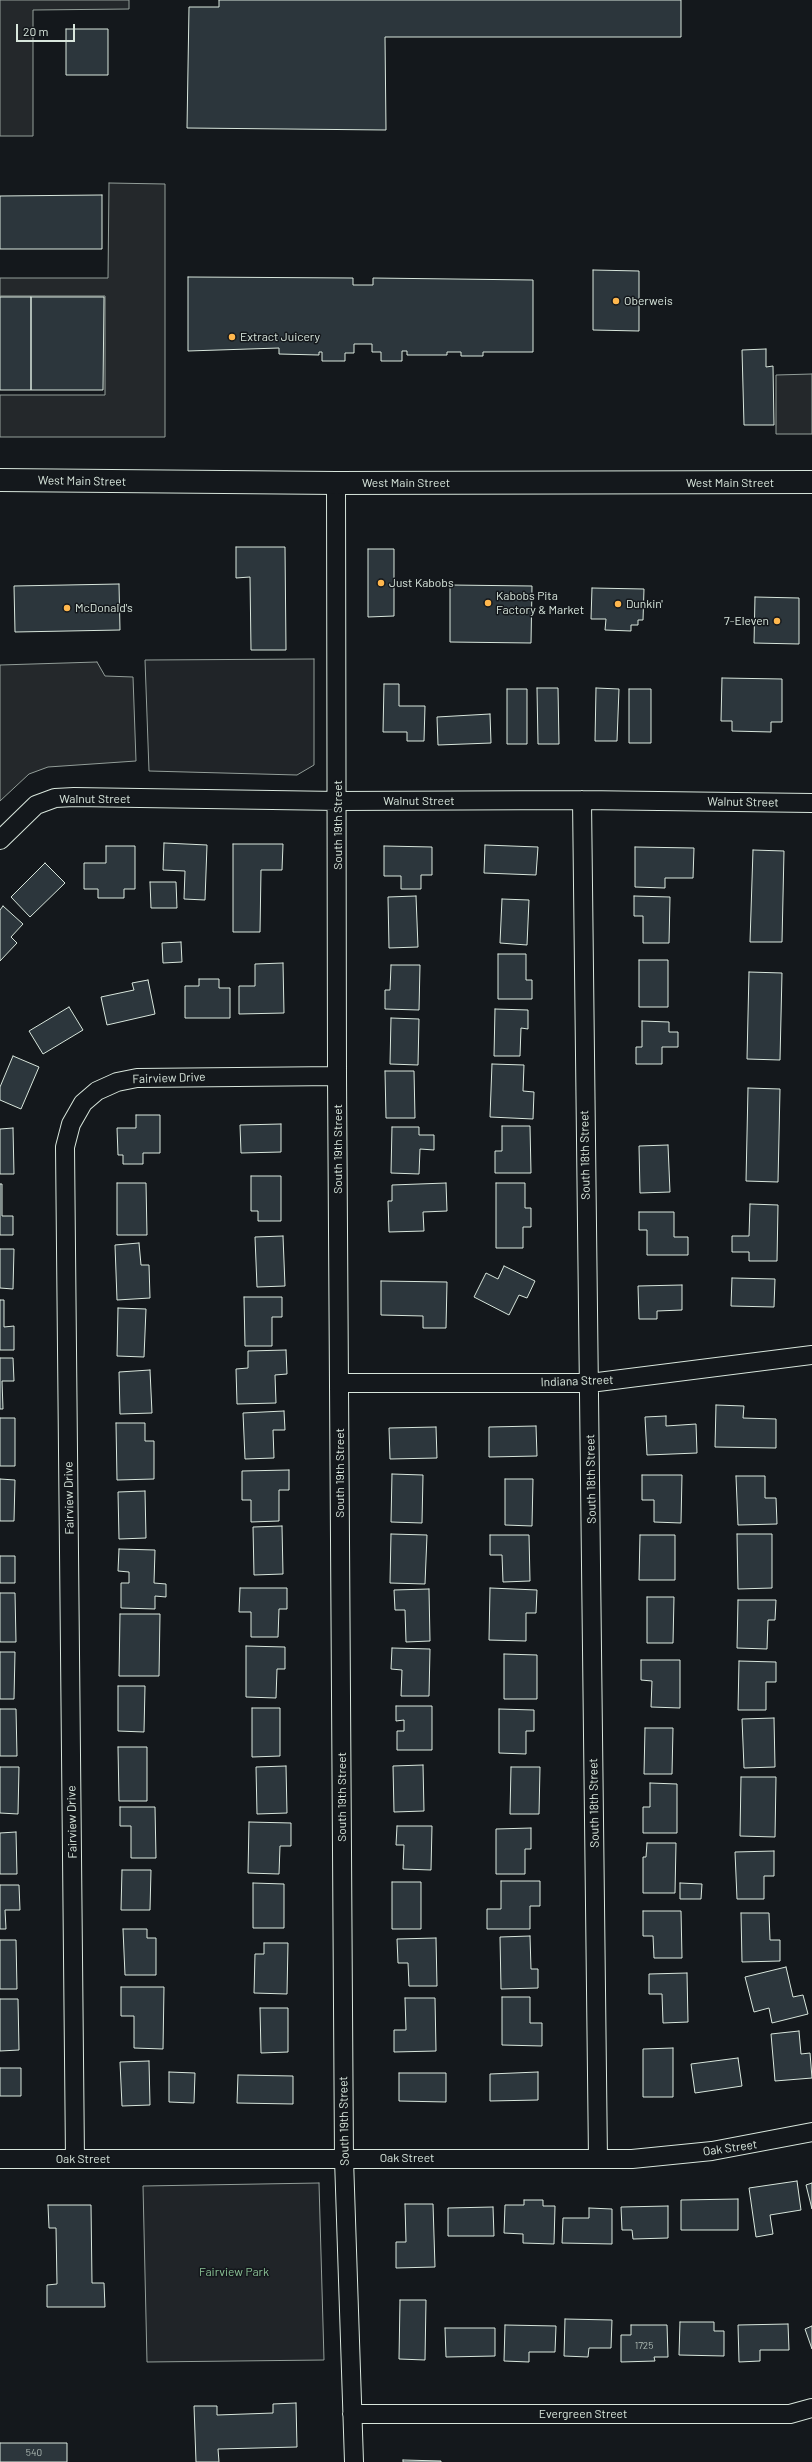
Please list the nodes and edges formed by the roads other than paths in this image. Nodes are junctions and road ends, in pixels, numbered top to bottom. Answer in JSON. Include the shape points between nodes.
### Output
{"nodes":[{"id":1,"x":0,"y":480,"type":"edge"},
{"id":2,"x":812,"y":482,"type":"edge"},
{"id":3,"x":336,"y":483,"type":"junction"},
{"id":4,"x":582,"y":800,"type":"junction"},
{"id":5,"x":338,"y":801,"type":"junction"},
{"id":6,"x":812,"y":803,"type":"edge"},
{"id":7,"x":0,"y":840,"type":"edge"},
{"id":8,"x":337,"y":1076,"type":"junction"},
{"id":9,"x":812,"y":1355,"type":"edge"},
{"id":10,"x":340,"y":1383,"type":"junction"},
{"id":11,"x":590,"y":1383,"type":"junction"},
{"id":12,"x":812,"y":2132,"type":"edge"},
{"id":13,"x":0,"y":2159,"type":"edge"},
{"id":14,"x":75,"y":2159,"type":"junction"},
{"id":15,"x":344,"y":2159,"type":"junction"},
{"id":16,"x":598,"y":2159,"type":"junction"},
{"id":17,"x":812,"y":2408,"type":"edge"},
{"id":18,"x":352,"y":2414,"type":"junction"},
{"id":19,"x":354,"y":2462,"type":"edge"}],
"edges":[{"from":1,"to":3,"type":"main road","name":"West Main Street"},
{"from":2,"to":3,"type":"main road","name":"West Main Street"},
{"from":3,"to":5,"type":"street","name":"South 19th Street"},
{"from":4,"to":5,"type":"street","name":"Walnut Street"},
{"from":4,"to":6,"type":"street","name":"Walnut Street"},
{"from":4,"to":11,"type":"street","name":"South 18th Street","via":[[585,1178]]},
{"from":5,"to":7,"type":"street","name":"Walnut Street","via":[[55,798],[36,805]]},
{"from":5,"to":8,"type":"street","name":"South 19th Street"},
{"from":8,"to":10,"type":"street","name":"South 19th Street"},
{"from":8,"to":14,"type":"street","name":"Fairview Drive","via":[[136,1078],[117,1082],[97,1091],[83,1103],[71,1124],[65,1147]]},
{"from":9,"to":11,"type":"street","name":"Indiana Street"},
{"from":10,"to":11,"type":"street","name":"Indiana Street"},
{"from":10,"to":15,"type":"street","name":"South 19th Street"},
{"from":11,"to":16,"type":"street","name":"South 18th Street"},
{"from":12,"to":16,"type":"street","name":"Oak Street","via":[[712,2151],[632,2159]]},
{"from":13,"to":14,"type":"street","name":"Oak Street"},
{"from":14,"to":15,"type":"street","name":"Oak Street"},
{"from":15,"to":16,"type":"street","name":"Oak Street"},
{"from":15,"to":18,"type":"street","name":"South 19th Street"},
{"from":17,"to":18,"type":"street","name":"Evergreen Street","via":[[790,2414]]},
{"from":18,"to":19,"type":"street","name":"South 19th Street"}]}
